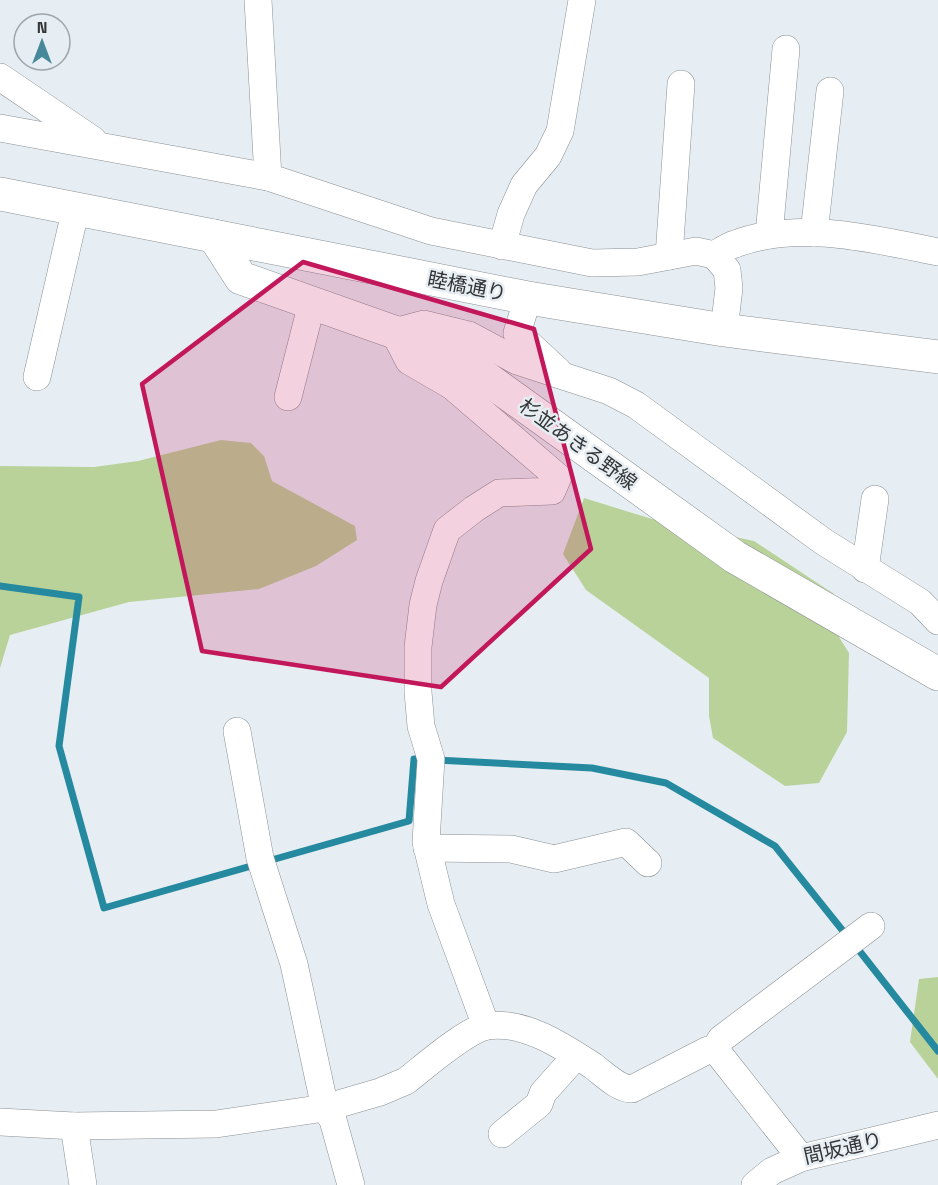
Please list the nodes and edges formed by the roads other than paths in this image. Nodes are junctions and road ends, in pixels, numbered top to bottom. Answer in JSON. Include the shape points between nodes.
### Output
{"nodes":[{"id":1,"x":258,"y":0,"type":"edge"},
{"id":2,"x":582,"y":0,"type":"edge"},
{"id":3,"x":786,"y":49,"type":"dead end"},
{"id":4,"x":0,"y":77,"type":"edge"},
{"id":5,"x":681,"y":84,"type":"dead end"},
{"id":6,"x":830,"y":91,"type":"dead end"},
{"id":7,"x":0,"y":128,"type":"edge"},
{"id":8,"x":102,"y":146,"type":"junction"},
{"id":9,"x":268,"y":177,"type":"junction"},
{"id":10,"x":0,"y":194,"type":"edge"},
{"id":11,"x":76,"y":208,"type":"junction"},
{"id":12,"x":814,"y":233,"type":"junction"},
{"id":13,"x":769,"y":235,"type":"junction"},
{"id":14,"x":213,"y":236,"type":"junction"},
{"id":15,"x":502,"y":246,"type":"junction"},
{"id":16,"x":938,"y":252,"type":"edge"},
{"id":17,"x":714,"y":255,"type":"junction"},
{"id":18,"x":669,"y":256,"type":"junction"},
{"id":19,"x":528,"y":298,"type":"junction"},
{"id":20,"x":312,"y":303,"type":"junction"},
{"id":21,"x":724,"y":330,"type":"junction"},
{"id":22,"x":394,"y":332,"type":"junction"},
{"id":23,"x":938,"y":357,"type":"edge"},
{"id":24,"x":37,"y":377,"type":"dead end"},
{"id":25,"x":566,"y":377,"type":"junction"},
{"id":26,"x":288,"y":397,"type":"dead end"},
{"id":27,"x":875,"y":499,"type":"dead end"},
{"id":28,"x":866,"y":569,"type":"junction"},
{"id":29,"x":938,"y":621,"type":"edge"},
{"id":30,"x":938,"y":674,"type":"edge"},
{"id":31,"x":237,"y":731,"type":"dead end"},
{"id":32,"x":427,"y":848,"type":"junction"},
{"id":33,"x":648,"y":863,"type":"dead end"},
{"id":34,"x":859,"y":935,"type":"dead end"},
{"id":35,"x":486,"y":1026,"type":"junction"},
{"id":36,"x":715,"y":1048,"type":"junction"},
{"id":37,"x":576,"y":1056,"type":"junction"},
{"id":38,"x":325,"y":1108,"type":"junction"},
{"id":39,"x":0,"y":1122,"type":"edge"},
{"id":40,"x":938,"y":1125,"type":"edge"},
{"id":41,"x":74,"y":1126,"type":"junction"},
{"id":42,"x":502,"y":1134,"type":"dead end"},
{"id":43,"x":801,"y":1158,"type":"junction"},
{"id":44,"x":83,"y":1185,"type":"edge"},
{"id":45,"x":351,"y":1185,"type":"edge"},
{"id":46,"x":755,"y":1185,"type":"edge"}],
"edges":[{"from":1,"to":9,"type":"street"},
{"from":2,"to":15,"type":"street","via":[[560,131],[548,156],[524,185]]},
{"from":3,"to":13,"type":"street"},
{"from":4,"to":8,"type":"street"},
{"from":5,"to":18,"type":"street"},
{"from":6,"to":12,"type":"street"},
{"from":7,"to":8,"type":"street"},
{"from":8,"to":9,"type":"street"},
{"from":9,"to":15,"type":"street","via":[[431,231]]},
{"from":10,"to":11,"type":"main road","name":"睦橋通り"},
{"from":11,"to":14,"type":"main road","name":"睦橋通り"},
{"from":11,"to":24,"type":"street"},
{"from":12,"to":13,"type":"street"},
{"from":12,"to":16,"type":"street"},
{"from":13,"to":17,"type":"street","via":[[734,244]]},
{"from":14,"to":19,"type":"main road","name":"睦橋通り"},
{"from":14,"to":20,"type":"main road","name":"杉並あきる野線","via":[[241,278]]},
{"from":15,"to":18,"type":"street","via":[[592,263],[638,262]]},
{"from":17,"to":18,"type":"street","via":[[696,251]]},
{"from":17,"to":21,"type":"street","via":[[727,270]]},
{"from":19,"to":21,"type":"main road","name":"睦橋通り"},
{"from":19,"to":25,"type":"street","via":[[517,333]]},
{"from":20,"to":22,"type":"main road","name":"杉並あきる野線"},
{"from":20,"to":26,"type":"street"},
{"from":21,"to":23,"type":"main road","name":"睦橋通り"},
{"from":22,"to":25,"type":"street","via":[[424,324],[469,335],[517,361]]},
{"from":22,"to":30,"type":"main road","name":"杉並あきる野線","via":[[468,365],[735,557]]},
{"from":22,"to":32,"type":"street","via":[[409,361],[452,386],[558,477],[552,491],[499,493],[447,530],[423,605],[418,647],[421,726],[431,759]]},
{"from":25,"to":28,"type":"street","via":[[636,405]]},
{"from":27,"to":28,"type":"street"},
{"from":28,"to":29,"type":"street","via":[[920,602]]},
{"from":31,"to":38,"type":"street","via":[[263,866],[294,964]]},
{"from":32,"to":33,"type":"street","via":[[511,849],[554,859],[626,842]]},
{"from":32,"to":35,"type":"street","via":[[441,904]]},
{"from":34,"to":36,"type":"street","via":[[721,1039]]},
{"from":35,"to":37,"type":"street","via":[[525,1030]]},
{"from":35,"to":38,"type":"street","via":[[406,1081]]},
{"from":36,"to":37,"type":"street","via":[[632,1089],[619,1085]]},
{"from":36,"to":43,"type":"street"},
{"from":37,"to":42,"type":"street","via":[[543,1093],[539,1104]]},
{"from":38,"to":41,"type":"street","via":[[216,1125]]},
{"from":38,"to":45,"type":"street","via":[[333,1120]]},
{"from":39,"to":41,"type":"street"},
{"from":40,"to":43,"type":"street","name":"間坂通り"},
{"from":41,"to":44,"type":"street"},
{"from":43,"to":46,"type":"street","name":"間坂通り","via":[[772,1171]]}]}
